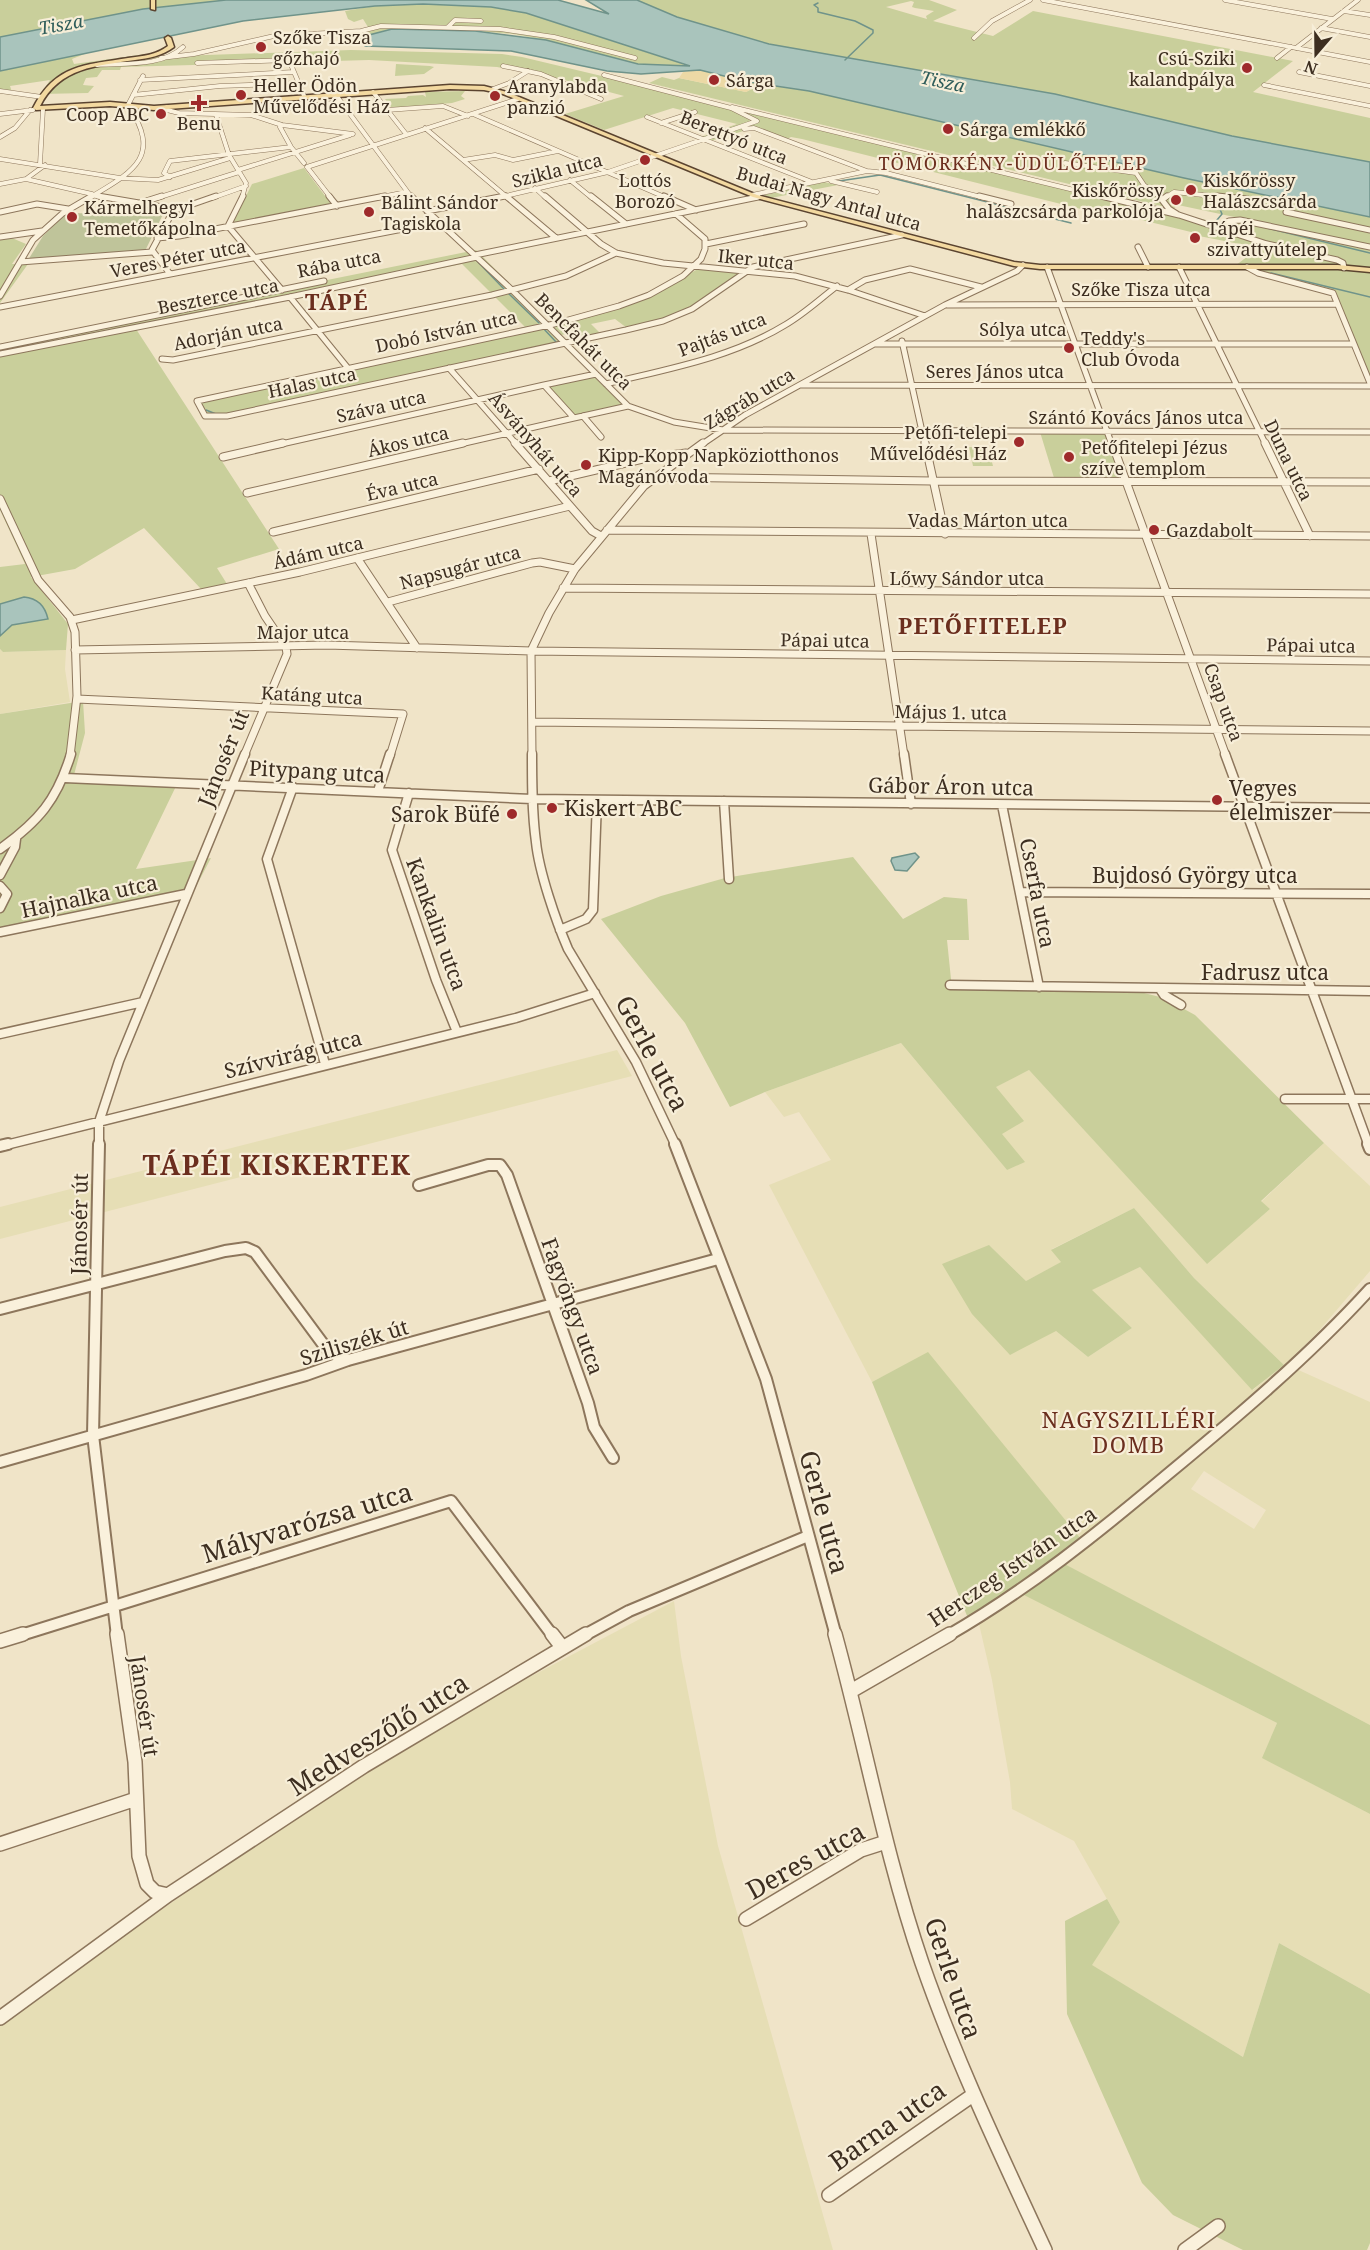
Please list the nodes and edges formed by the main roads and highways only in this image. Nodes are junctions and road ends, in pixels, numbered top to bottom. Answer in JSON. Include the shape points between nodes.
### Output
{"nodes":[{"id":1,"x":153,"y":0,"type":"edge"},
{"id":2,"x":153,"y":9,"type":"dead end"},
{"id":3,"x":168,"y":38,"type":"dead end"},
{"id":4,"x":1370,"y":270,"type":"edge"}],
"edges":[{"from":1,"to":2,"type":"main road"},
{"from":3,"to":4,"type":"main road","name":"Budai Nagy Antal utca","via":[[171,47],[163,52],[65,73],[42,97],[40,109],[110,104],[167,107],[457,86],[493,89],[755,196],[1023,266]]}]}
